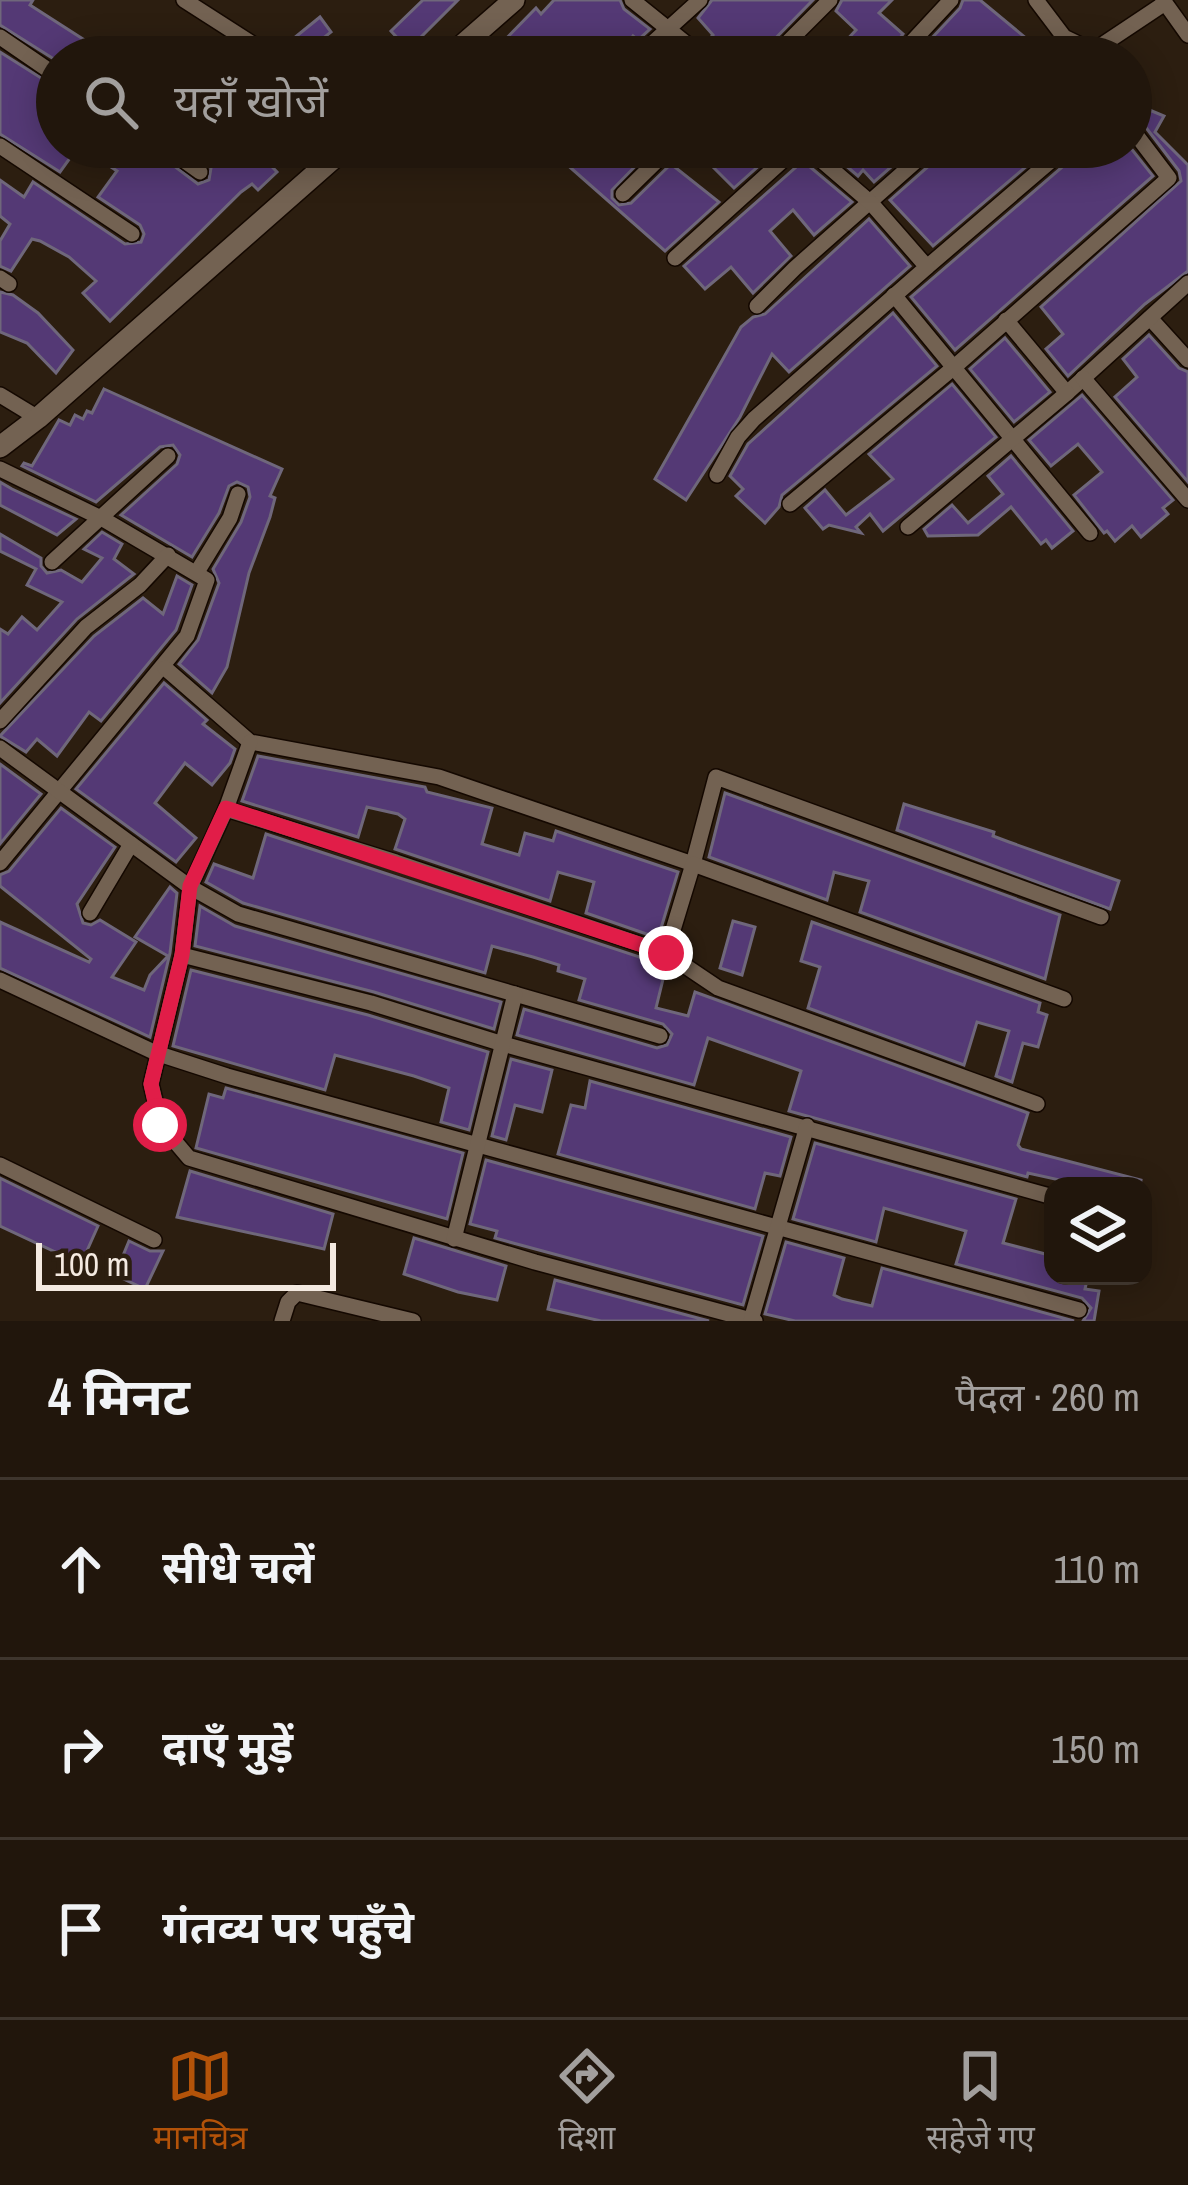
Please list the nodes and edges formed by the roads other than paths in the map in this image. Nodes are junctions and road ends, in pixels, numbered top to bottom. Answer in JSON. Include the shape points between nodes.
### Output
{"nodes":[{"id":1,"x":184,"y":0,"type":"edge"},
{"id":2,"x":514,"y":0,"type":"edge"},
{"id":3,"x":632,"y":0,"type":"edge"},
{"id":4,"x":700,"y":0,"type":"edge"},
{"id":5,"x":830,"y":0,"type":"edge"},
{"id":6,"x":951,"y":0,"type":"edge"},
{"id":7,"x":1036,"y":0,"type":"edge"},
{"id":8,"x":1164,"y":1,"type":"edge"},
{"id":9,"x":670,"y":28,"type":"junction"},
{"id":10,"x":1188,"y":34,"type":"edge"},
{"id":11,"x":240,"y":36,"type":"edge"},
{"id":12,"x":473,"y":36,"type":"edge"},
{"id":13,"x":661,"y":36,"type":"edge"},
{"id":14,"x":679,"y":36,"type":"edge"},
{"id":15,"x":794,"y":36,"type":"edge"},
{"id":16,"x":918,"y":36,"type":"edge"},
{"id":17,"x":1063,"y":36,"type":"edge"},
{"id":18,"x":1114,"y":36,"type":"edge"},
{"id":19,"x":0,"y":37,"type":"edge"},
{"id":20,"x":36,"y":62,"type":"edge"},
{"id":21,"x":0,"y":146,"type":"edge"},
{"id":22,"x":1152,"y":156,"type":"edge"},
{"id":23,"x":194,"y":168,"type":"edge"},
{"id":24,"x":322,"y":168,"type":"edge"},
{"id":25,"x":649,"y":168,"type":"edge"},
{"id":26,"x":774,"y":168,"type":"edge"},
{"id":27,"x":830,"y":168,"type":"edge"},
{"id":28,"x":909,"y":168,"type":"edge"},
{"id":29,"x":1042,"y":168,"type":"edge"},
{"id":30,"x":200,"y":172,"type":"dead end"},
{"id":31,"x":623,"y":194,"type":"dead end"},
{"id":32,"x":871,"y":203,"type":"junction"},
{"id":33,"x":132,"y":234,"type":"dead end"},
{"id":34,"x":675,"y":257,"type":"dead end"},
{"id":35,"x":926,"y":267,"type":"junction"},
{"id":36,"x":1188,"y":284,"type":"edge"},
{"id":37,"x":894,"y":296,"type":"junction"},
{"id":38,"x":757,"y":306,"type":"dead end"},
{"id":39,"x":1150,"y":318,"type":"junction"},
{"id":40,"x":1006,"y":320,"type":"junction"},
{"id":41,"x":1188,"y":360,"type":"edge"},
{"id":42,"x":952,"y":369,"type":"junction"},
{"id":43,"x":1083,"y":378,"type":"junction"},
{"id":44,"x":1067,"y":393,"type":"junction"},
{"id":45,"x":0,"y":395,"type":"edge"},
{"id":46,"x":38,"y":418,"type":"junction"},
{"id":47,"x":1011,"y":439,"type":"junction"},
{"id":48,"x":0,"y":447,"type":"edge"},
{"id":49,"x":168,"y":457,"type":"dead end"},
{"id":50,"x":0,"y":469,"type":"edge"},
{"id":51,"x":717,"y":475,"type":"dead end"},
{"id":52,"x":238,"y":494,"type":"dead end"},
{"id":53,"x":1188,"y":500,"type":"edge"},
{"id":54,"x":790,"y":504,"type":"dead end"},
{"id":55,"x":103,"y":519,"type":"junction"},
{"id":56,"x":908,"y":527,"type":"dead end"},
{"id":57,"x":1090,"y":532,"type":"dead end"},
{"id":58,"x":168,"y":555,"type":"junction"},
{"id":59,"x":52,"y":562,"type":"dead end"},
{"id":60,"x":197,"y":572,"type":"junction"},
{"id":61,"x":164,"y":668,"type":"junction"},
{"id":62,"x":0,"y":721,"type":"edge"},
{"id":63,"x":250,"y":742,"type":"junction"},
{"id":64,"x":0,"y":748,"type":"edge"},
{"id":65,"x":59,"y":793,"type":"junction"},
{"id":66,"x":226,"y":808,"type":"junction"},
{"id":67,"x":131,"y":844,"type":"junction"},
{"id":68,"x":0,"y":863,"type":"edge"},
{"id":69,"x":693,"y":864,"type":"junction"},
{"id":70,"x":190,"y":886,"type":"junction"},
{"id":71,"x":90,"y":913,"type":"dead end"},
{"id":72,"x":1100,"y":917,"type":"dead end"},
{"id":73,"x":666,"y":953,"type":"junction"},
{"id":74,"x":182,"y":955,"type":"junction"},
{"id":75,"x":0,"y":980,"type":"edge"},
{"id":76,"x":515,"y":994,"type":"junction"},
{"id":77,"x":1064,"y":999,"type":"dead end"},
{"id":78,"x":660,"y":1036,"type":"dead end"},
{"id":79,"x":503,"y":1044,"type":"junction"},
{"id":80,"x":157,"y":1053,"type":"junction"},
{"id":81,"x":1037,"y":1104,"type":"dead end"},
{"id":82,"x":807,"y":1126,"type":"junction"},
{"id":83,"x":479,"y":1143,"type":"junction"},
{"id":84,"x":0,"y":1165,"type":"edge"},
{"id":85,"x":1044,"y":1194,"type":"edge"},
{"id":86,"x":778,"y":1228,"type":"junction"},
{"id":87,"x":454,"y":1238,"type":"junction"},
{"id":88,"x":154,"y":1240,"type":"dead end"},
{"id":89,"x":1079,"y":1310,"type":"dead end"},
{"id":90,"x":753,"y":1320,"type":"edge"},
{"id":91,"x":282,"y":1321,"type":"edge"},
{"id":92,"x":413,"y":1321,"type":"edge"}],
"edges":[{"from":1,"to":11,"type":"street"},
{"from":2,"to":12,"type":"street"},
{"from":3,"to":9,"type":"street"},
{"from":4,"to":9,"type":"street"},
{"from":5,"to":15,"type":"street"},
{"from":6,"to":16,"type":"street"},
{"from":7,"to":17,"type":"street"},
{"from":8,"to":10,"type":"street"},
{"from":8,"to":18,"type":"street"},
{"from":9,"to":13,"type":"street"},
{"from":9,"to":14,"type":"street"},
{"from":19,"to":20,"type":"street"},
{"from":21,"to":33,"type":"street"},
{"from":22,"to":40,"type":"street","via":[[1169,178]]},
{"from":23,"to":30,"type":"street"},
{"from":24,"to":46,"type":"street"},
{"from":25,"to":31,"type":"street"},
{"from":26,"to":34,"type":"street"},
{"from":27,"to":32,"type":"street"},
{"from":28,"to":32,"type":"street"},
{"from":29,"to":35,"type":"street"},
{"from":32,"to":35,"type":"street"},
{"from":32,"to":38,"type":"street"},
{"from":35,"to":37,"type":"street"},
{"from":36,"to":39,"type":"street"},
{"from":37,"to":42,"type":"street"},
{"from":37,"to":51,"type":"street","via":[[754,419]]},
{"from":39,"to":41,"type":"street"},
{"from":39,"to":43,"type":"street"},
{"from":40,"to":42,"type":"street"},
{"from":40,"to":44,"type":"street"},
{"from":42,"to":47,"type":"street"},
{"from":42,"to":54,"type":"street"},
{"from":43,"to":44,"type":"street"},
{"from":43,"to":53,"type":"street"},
{"from":44,"to":47,"type":"street"},
{"from":45,"to":46,"type":"street"},
{"from":46,"to":48,"type":"street"},
{"from":47,"to":56,"type":"street"},
{"from":47,"to":57,"type":"street"},
{"from":49,"to":55,"type":"street"},
{"from":50,"to":55,"type":"street"},
{"from":52,"to":60,"type":"street"},
{"from":55,"to":58,"type":"street"},
{"from":55,"to":59,"type":"street"},
{"from":58,"to":60,"type":"street"},
{"from":58,"to":62,"type":"street","via":[[86,627]]},
{"from":60,"to":61,"type":"street","via":[[207,580],[188,637]]},
{"from":61,"to":63,"type":"street"},
{"from":61,"to":65,"type":"street"},
{"from":63,"to":66,"type":"street"},
{"from":63,"to":69,"type":"street","via":[[439,777]]},
{"from":64,"to":65,"type":"street"},
{"from":65,"to":67,"type":"street"},
{"from":65,"to":68,"type":"street"},
{"from":66,"to":70,"type":"street"},
{"from":66,"to":73,"type":"street"},
{"from":67,"to":70,"type":"street"},
{"from":67,"to":71,"type":"street"},
{"from":69,"to":72,"type":"street","via":[[716,777]]},
{"from":69,"to":73,"type":"street"},
{"from":69,"to":77,"type":"street"},
{"from":70,"to":74,"type":"street"},
{"from":70,"to":76,"type":"street","via":[[238,914]]},
{"from":73,"to":81,"type":"street","via":[[718,988]]},
{"from":74,"to":79,"type":"street"},
{"from":74,"to":80,"type":"street"},
{"from":75,"to":80,"type":"street"},
{"from":76,"to":78,"type":"street"},
{"from":76,"to":79,"type":"street"},
{"from":79,"to":82,"type":"street"},
{"from":79,"to":83,"type":"street"},
{"from":80,"to":83,"type":"street"},
{"from":80,"to":87,"type":"street","via":[[151,1084],[160,1125],[188,1158]]},
{"from":82,"to":85,"type":"street"},
{"from":82,"to":86,"type":"street"},
{"from":83,"to":86,"type":"street"},
{"from":83,"to":87,"type":"street"},
{"from":84,"to":88,"type":"street"},
{"from":86,"to":89,"type":"street"},
{"from":86,"to":90,"type":"street"},
{"from":87,"to":90,"type":"street"},
{"from":91,"to":92,"type":"street","via":[[297,1293]]}]}
